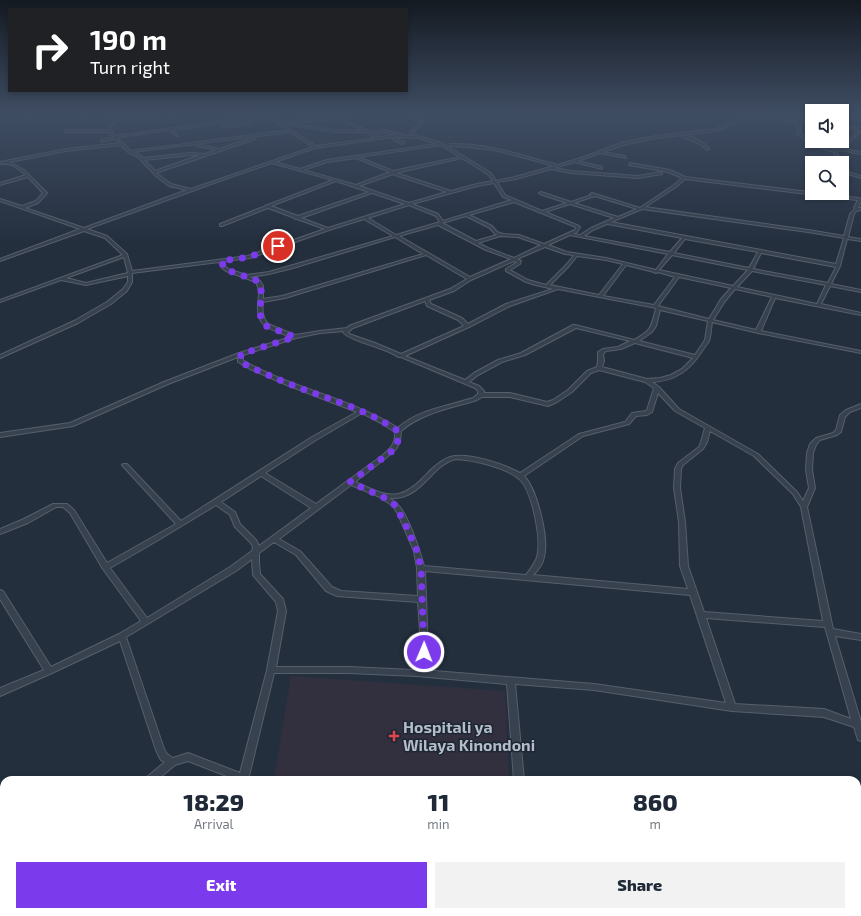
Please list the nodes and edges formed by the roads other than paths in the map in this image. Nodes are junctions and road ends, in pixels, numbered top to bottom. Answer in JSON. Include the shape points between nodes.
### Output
{"nodes":[{"id":1,"x":32,"y":157,"type":"edge"},
{"id":2,"x":138,"y":157,"type":"edge"},
{"id":3,"x":164,"y":157,"type":"edge"},
{"id":4,"x":201,"y":157,"type":"edge"},
{"id":5,"x":287,"y":157,"type":"edge"},
{"id":6,"x":356,"y":157,"type":"joint"},
{"id":7,"x":462,"y":157,"type":"joint"},
{"id":8,"x":521,"y":157,"type":"edge"},
{"id":9,"x":589,"y":157,"type":"edge"},
{"id":10,"x":619,"y":157,"type":"edge"},
{"id":11,"x":625,"y":158,"type":"dead end"},
{"id":12,"x":142,"y":159,"type":"junction"},
{"id":13,"x":575,"y":161,"type":"junction"},
{"id":14,"x":6,"y":162,"type":"junction"},
{"id":15,"x":273,"y":162,"type":"junction"},
{"id":16,"x":0,"y":163,"type":"edge"},
{"id":17,"x":630,"y":164,"type":"dead end"},
{"id":18,"x":558,"y":165,"type":"junction"},
{"id":19,"x":550,"y":167,"type":"junction"},
{"id":20,"x":601,"y":168,"type":"dead end"},
{"id":21,"x":300,"y":170,"type":"junction"},
{"id":22,"x":155,"y":172,"type":"junction"},
{"id":23,"x":394,"y":172,"type":"junction"},
{"id":24,"x":661,"y":173,"type":"dead end"},
{"id":25,"x":849,"y":173,"type":"edge"},
{"id":26,"x":27,"y":176,"type":"junction"},
{"id":27,"x":861,"y":177,"type":"edge"},
{"id":28,"x":684,"y":178,"type":"junction"},
{"id":29,"x":336,"y":180,"type":"junction"},
{"id":30,"x":496,"y":181,"type":"junction"},
{"id":31,"x":0,"y":184,"type":"edge"},
{"id":32,"x":356,"y":186,"type":"junction"},
{"id":33,"x":192,"y":190,"type":"junction"},
{"id":34,"x":371,"y":192,"type":"junction"},
{"id":35,"x":450,"y":192,"type":"junction"},
{"id":36,"x":541,"y":193,"type":"dead end"},
{"id":37,"x":591,"y":194,"type":"dead end"},
{"id":38,"x":595,"y":195,"type":"junction"},
{"id":39,"x":860,"y":198,"type":"edge"},
{"id":40,"x":0,"y":200,"type":"edge"},
{"id":41,"x":513,"y":201,"type":"junction"},
{"id":42,"x":570,"y":203,"type":"junction"},
{"id":43,"x":408,"y":204,"type":"junction"},
{"id":44,"x":267,"y":206,"type":"junction"},
{"id":45,"x":23,"y":207,"type":"junction"},
{"id":46,"x":640,"y":208,"type":"junction"},
{"id":47,"x":859,"y":209,"type":"edge"},
{"id":48,"x":542,"y":212,"type":"junction"},
{"id":49,"x":466,"y":215,"type":"junction"},
{"id":50,"x":296,"y":218,"type":"junction"},
{"id":51,"x":365,"y":218,"type":"junction"},
{"id":52,"x":617,"y":218,"type":"junction"},
{"id":53,"x":440,"y":223,"type":"junction"},
{"id":54,"x":608,"y":223,"type":"junction"},
{"id":55,"x":221,"y":225,"type":"dead end"},
{"id":56,"x":328,"y":229,"type":"junction"},
{"id":57,"x":86,"y":230,"type":"junction"},
{"id":58,"x":570,"y":234,"type":"junction"},
{"id":59,"x":504,"y":235,"type":"junction"},
{"id":60,"x":395,"y":236,"type":"junction"},
{"id":61,"x":581,"y":236,"type":"junction"},
{"id":62,"x":684,"y":238,"type":"junction"},
{"id":63,"x":846,"y":238,"type":"junction"},
{"id":64,"x":861,"y":240,"type":"edge"},
{"id":65,"x":477,"y":242,"type":"junction"},
{"id":66,"x":547,"y":245,"type":"junction"},
{"id":67,"x":760,"y":252,"type":"junction"},
{"id":68,"x":426,"y":254,"type":"junction"},
{"id":69,"x":670,"y":254,"type":"junction"},
{"id":70,"x":126,"y":255,"type":"junction"},
{"id":71,"x":576,"y":255,"type":"junction"},
{"id":72,"x":0,"y":256,"type":"edge"},
{"id":73,"x":6,"y":258,"type":"junction"},
{"id":74,"x":0,"y":260,"type":"edge"},
{"id":75,"x":515,"y":260,"type":"junction"},
{"id":76,"x":221,"y":261,"type":"junction"},
{"id":77,"x":625,"y":264,"type":"junction"},
{"id":78,"x":838,"y":266,"type":"junction"},
{"id":79,"x":750,"y":270,"type":"junction"},
{"id":80,"x":656,"y":272,"type":"junction"},
{"id":81,"x":130,"y":273,"type":"junction"},
{"id":82,"x":247,"y":276,"type":"junction"},
{"id":83,"x":678,"y":276,"type":"junction"},
{"id":84,"x":61,"y":279,"type":"junction"},
{"id":85,"x":470,"y":279,"type":"junction"},
{"id":86,"x":828,"y":284,"type":"junction"},
{"id":87,"x":546,"y":286,"type":"junction"},
{"id":88,"x":558,"y":288,"type":"junction"},
{"id":89,"x":733,"y":288,"type":"junction"},
{"id":90,"x":861,"y":291,"type":"edge"},
{"id":91,"x":600,"y":296,"type":"junction"},
{"id":92,"x":774,"y":296,"type":"junction"},
{"id":93,"x":1,"y":300,"type":"edge"},
{"id":94,"x":427,"y":300,"type":"junction"},
{"id":95,"x":262,"y":301,"type":"junction"},
{"id":96,"x":820,"y":304,"type":"junction"},
{"id":97,"x":656,"y":308,"type":"junction"},
{"id":98,"x":861,"y":314,"type":"edge"},
{"id":99,"x":710,"y":321,"type":"junction"},
{"id":100,"x":467,"y":326,"type":"junction"},
{"id":101,"x":347,"y":329,"type":"junction"},
{"id":102,"x":758,"y":332,"type":"junction"},
{"id":103,"x":295,"y":337,"type":"junction"},
{"id":104,"x":637,"y":340,"type":"junction"},
{"id":105,"x":861,"y":352,"type":"edge"},
{"id":106,"x":241,"y":354,"type":"junction"},
{"id":107,"x":400,"y":356,"type":"junction"},
{"id":108,"x":0,"y":357,"type":"edge"},
{"id":109,"x":696,"y":357,"type":"junction"},
{"id":110,"x":599,"y":368,"type":"junction"},
{"id":111,"x":647,"y":381,"type":"junction"},
{"id":112,"x":466,"y":382,"type":"junction"},
{"id":113,"x":657,"y":388,"type":"junction"},
{"id":114,"x":481,"y":395,"type":"junction"},
{"id":115,"x":861,"y":406,"type":"edge"},
{"id":116,"x":362,"y":411,"type":"junction"},
{"id":117,"x":708,"y":427,"type":"junction"},
{"id":118,"x":398,"y":431,"type":"junction"},
{"id":119,"x":0,"y":435,"type":"edge"},
{"id":120,"x":125,"y":465,"type":"dead end"},
{"id":121,"x":260,"y":473,"type":"junction"},
{"id":122,"x":520,"y":476,"type":"junction"},
{"id":123,"x":350,"y":482,"type":"junction"},
{"id":124,"x":383,"y":497,"type":"junction"},
{"id":125,"x":217,"y":502,"type":"junction"},
{"id":126,"x":315,"y":507,"type":"junction"},
{"id":127,"x":804,"y":507,"type":"junction"},
{"id":128,"x":180,"y":524,"type":"junction"},
{"id":129,"x":0,"y":532,"type":"edge"},
{"id":130,"x":274,"y":539,"type":"junction"},
{"id":131,"x":256,"y":553,"type":"junction"},
{"id":132,"x":106,"y":567,"type":"junction"},
{"id":133,"x":421,"y":568,"type":"junction"},
{"id":134,"x":528,"y":577,"type":"junction"},
{"id":135,"x":692,"y":592,"type":"junction"},
{"id":136,"x":0,"y":593,"type":"edge"},
{"id":137,"x":421,"y":599,"type":"junction"},
{"id":138,"x":700,"y":615,"type":"junction"},
{"id":139,"x":146,"y":622,"type":"junction"},
{"id":140,"x":830,"y":628,"type":"junction"},
{"id":141,"x":122,"y":636,"type":"junction"},
{"id":142,"x":861,"y":637,"type":"edge"},
{"id":143,"x":271,"y":670,"type":"junction"},
{"id":144,"x":49,"y":671,"type":"junction"},
{"id":145,"x":416,"y":673,"type":"junction"},
{"id":146,"x":511,"y":681,"type":"junction"},
{"id":147,"x":0,"y":692,"type":"edge"},
{"id":148,"x":732,"y":707,"type":"junction"},
{"id":149,"x":859,"y":725,"type":"edge"},
{"id":150,"x":861,"y":737,"type":"edge"},
{"id":151,"x":172,"y":762,"type":"junction"},
{"id":152,"x":155,"y":776,"type":"edge"},
{"id":153,"x":236,"y":776,"type":"edge"},
{"id":154,"x":244,"y":776,"type":"edge"},
{"id":155,"x":519,"y":776,"type":"edge"}],
"edges":[{"from":1,"to":14,"type":"street"},
{"from":2,"to":12,"type":"street"},
{"from":3,"to":12,"type":"street"},
{"from":4,"to":22,"type":"street"},
{"from":5,"to":15,"type":"street"},
{"from":6,"to":21,"type":"street","via":[[327,161]]},
{"from":6,"to":23,"type":"street"},
{"from":7,"to":23,"type":"street"},
{"from":7,"to":30,"type":"street","via":[[490,174]]},
{"from":8,"to":18,"type":"street","via":[[544,164]]},
{"from":9,"to":13,"type":"street"},
{"from":10,"to":11,"type":"street"},
{"from":12,"to":22,"type":"street"},
{"from":13,"to":18,"type":"street"},
{"from":13,"to":20,"type":"street"},
{"from":14,"to":16,"type":"street"},
{"from":14,"to":26,"type":"street","via":[[19,166]]},
{"from":15,"to":21,"type":"street"},
{"from":15,"to":33,"type":"street"},
{"from":17,"to":28,"type":"street","via":[[669,171]]},
{"from":18,"to":19,"type":"street"},
{"from":19,"to":24,"type":"street","via":[[571,172],[636,177]]},
{"from":19,"to":30,"type":"street"},
{"from":21,"to":29,"type":"street"},
{"from":22,"to":33,"type":"street","via":[[170,185]]},
{"from":23,"to":32,"type":"street"},
{"from":23,"to":35,"type":"street"},
{"from":25,"to":27,"type":"street"},
{"from":26,"to":31,"type":"street"},
{"from":26,"to":45,"type":"street","via":[[45,193],[37,202]]},
{"from":28,"to":39,"type":"street"},
{"from":28,"to":46,"type":"street"},
{"from":29,"to":32,"type":"street"},
{"from":29,"to":44,"type":"street"},
{"from":30,"to":35,"type":"street"},
{"from":30,"to":41,"type":"street","via":[[499,192]]},
{"from":32,"to":34,"type":"street"},
{"from":33,"to":57,"type":"street"},
{"from":34,"to":43,"type":"street"},
{"from":34,"to":50,"type":"street"},
{"from":35,"to":43,"type":"street"},
{"from":36,"to":42,"type":"street"},
{"from":37,"to":38,"type":"street"},
{"from":38,"to":42,"type":"street"},
{"from":38,"to":46,"type":"street"},
{"from":39,"to":47,"type":"street","via":[[856,208]]},
{"from":40,"to":45,"type":"street"},
{"from":41,"to":48,"type":"street"},
{"from":41,"to":49,"type":"street"},
{"from":42,"to":48,"type":"street"},
{"from":42,"to":52,"type":"street"},
{"from":43,"to":51,"type":"street"},
{"from":43,"to":53,"type":"street","via":[[437,215]]},
{"from":44,"to":50,"type":"street"},
{"from":44,"to":55,"type":"street"},
{"from":45,"to":57,"type":"street"},
{"from":46,"to":52,"type":"street"},
{"from":46,"to":63,"type":"street"},
{"from":47,"to":63,"type":"street","via":[[852,214]]},
{"from":48,"to":58,"type":"street","via":[[578,227]]},
{"from":49,"to":53,"type":"street"},
{"from":49,"to":59,"type":"street"},
{"from":50,"to":56,"type":"street"},
{"from":51,"to":56,"type":"street"},
{"from":51,"to":60,"type":"street"},
{"from":52,"to":54,"type":"street"},
{"from":53,"to":60,"type":"street"},
{"from":53,"to":65,"type":"street"},
{"from":54,"to":61,"type":"street"},
{"from":54,"to":62,"type":"street"},
{"from":56,"to":76,"type":"street","via":[[249,257]]},
{"from":57,"to":70,"type":"street","via":[[106,237]]},
{"from":57,"to":73,"type":"street"},
{"from":58,"to":61,"type":"street"},
{"from":58,"to":66,"type":"street"},
{"from":59,"to":65,"type":"street"},
{"from":59,"to":66,"type":"street","via":[[527,238]]},
{"from":60,"to":68,"type":"street"},
{"from":60,"to":82,"type":"street","via":[[292,267]]},
{"from":61,"to":69,"type":"street"},
{"from":62,"to":67,"type":"street"},
{"from":62,"to":69,"type":"street"},
{"from":63,"to":64,"type":"street"},
{"from":63,"to":78,"type":"street"},
{"from":65,"to":75,"type":"street","via":[[487,249]]},
{"from":66,"to":71,"type":"street"},
{"from":66,"to":75,"type":"street"},
{"from":67,"to":78,"type":"street"},
{"from":67,"to":79,"type":"street"},
{"from":68,"to":85,"type":"street"},
{"from":68,"to":95,"type":"street"},
{"from":69,"to":79,"type":"street"},
{"from":69,"to":80,"type":"street"},
{"from":70,"to":81,"type":"street"},
{"from":70,"to":84,"type":"street"},
{"from":71,"to":77,"type":"street"},
{"from":71,"to":87,"type":"street"},
{"from":72,"to":73,"type":"street"},
{"from":73,"to":74,"type":"street"},
{"from":75,"to":85,"type":"street"},
{"from":75,"to":87,"type":"street","via":[[519,263],[507,269],[508,272]]},
{"from":76,"to":81,"type":"street"},
{"from":76,"to":82,"type":"street","via":[[227,270]]},
{"from":77,"to":80,"type":"street"},
{"from":77,"to":91,"type":"street"},
{"from":78,"to":86,"type":"street"},
{"from":79,"to":86,"type":"street"},
{"from":79,"to":89,"type":"street"},
{"from":80,"to":83,"type":"street"},
{"from":81,"to":84,"type":"street","via":[[86,284]]},
{"from":81,"to":108,"type":"street","via":[[130,282],[125,290],[109,303],[76,322]]},
{"from":82,"to":95,"type":"street","via":[[260,284]]},
{"from":83,"to":89,"type":"street"},
{"from":83,"to":97,"type":"street"},
{"from":84,"to":93,"type":"street"},
{"from":85,"to":94,"type":"street"},
{"from":86,"to":90,"type":"street"},
{"from":86,"to":96,"type":"street"},
{"from":87,"to":88,"type":"street"},
{"from":88,"to":91,"type":"street"},
{"from":88,"to":100,"type":"street","via":[[516,302]]},
{"from":89,"to":92,"type":"street"},
{"from":89,"to":99,"type":"street"},
{"from":91,"to":97,"type":"street"},
{"from":92,"to":96,"type":"street"},
{"from":92,"to":102,"type":"street"},
{"from":94,"to":100,"type":"street","via":[[429,305],[460,319]]},
{"from":94,"to":101,"type":"street"},
{"from":95,"to":103,"type":"street","via":[[262,322]]},
{"from":96,"to":98,"type":"street"},
{"from":97,"to":99,"type":"street"},
{"from":97,"to":104,"type":"street","via":[[652,328]]},
{"from":99,"to":102,"type":"street"},
{"from":99,"to":109,"type":"street","via":[[707,340]]},
{"from":100,"to":107,"type":"street"},
{"from":101,"to":103,"type":"street"},
{"from":101,"to":107,"type":"street","via":[[347,335]]},
{"from":102,"to":105,"type":"street"},
{"from":103,"to":106,"type":"street"},
{"from":104,"to":109,"type":"street"},
{"from":104,"to":110,"type":"street","via":[[620,348],[602,351]]},
{"from":104,"to":112,"type":"street","via":[[575,326],[523,354],[476,374]]},
{"from":106,"to":116,"type":"street","via":[[240,361],[246,365]]},
{"from":106,"to":119,"type":"street","via":[[70,425]]},
{"from":107,"to":112,"type":"street"},
{"from":109,"to":111,"type":"street","via":[[684,370],[673,376]]},
{"from":110,"to":111,"type":"street"},
{"from":110,"to":114,"type":"street","via":[[589,372],[570,391],[548,404],[510,395]]},
{"from":111,"to":113,"type":"street"},
{"from":112,"to":114,"type":"street","via":[[482,391]]},
{"from":113,"to":117,"type":"street","via":[[677,410]]},
{"from":113,"to":122,"type":"street","via":[[650,411],[647,413],[634,414],[627,423],[581,435]]},
{"from":114,"to":118,"type":"street","via":[[411,421]]},
{"from":115,"to":127,"type":"street","via":[[842,416],[839,431],[818,439],[813,444],[809,470],[812,488]]},
{"from":116,"to":118,"type":"street"},
{"from":116,"to":121,"type":"street"},
{"from":117,"to":127,"type":"street","via":[[756,455],[795,493]]},
{"from":117,"to":135,"type":"street","via":[[701,448],[678,469],[677,488],[684,566]]},
{"from":118,"to":123,"type":"street","via":[[397,445],[392,451]]},
{"from":120,"to":128,"type":"street"},
{"from":121,"to":125,"type":"street"},
{"from":121,"to":126,"type":"street"},
{"from":122,"to":124,"type":"street","via":[[476,459],[452,458],[414,490],[399,496]]},
{"from":122,"to":134,"type":"street","via":[[526,482],[534,500],[542,549],[538,564]]},
{"from":123,"to":124,"type":"street"},
{"from":123,"to":126,"type":"street"},
{"from":124,"to":133,"type":"street","via":[[395,505],[400,513],[417,551]]},
{"from":125,"to":128,"type":"street"},
{"from":125,"to":131,"type":"street","via":[[233,514],[235,522],[256,547]]},
{"from":126,"to":130,"type":"street"},
{"from":127,"to":140,"type":"street"},
{"from":128,"to":132,"type":"street"},
{"from":129,"to":132,"type":"street","via":[[55,505],[65,505]]},
{"from":130,"to":131,"type":"street"},
{"from":130,"to":137,"type":"street","via":[[298,553],[329,589],[340,594]]},
{"from":131,"to":139,"type":"street"},
{"from":131,"to":143,"type":"street","via":[[257,575],[280,601],[282,611]]},
{"from":132,"to":139,"type":"street"},
{"from":133,"to":134,"type":"street"},
{"from":133,"to":137,"type":"street"},
{"from":134,"to":135,"type":"street"},
{"from":135,"to":138,"type":"street"},
{"from":136,"to":144,"type":"street"},
{"from":137,"to":145,"type":"street","via":[[424,652]]},
{"from":138,"to":140,"type":"street"},
{"from":138,"to":148,"type":"street"},
{"from":139,"to":141,"type":"street"},
{"from":140,"to":142,"type":"street"},
{"from":140,"to":149,"type":"street"},
{"from":141,"to":144,"type":"street"},
{"from":141,"to":151,"type":"street","via":[[160,750],[164,757]]},
{"from":143,"to":145,"type":"street"},
{"from":143,"to":154,"type":"street"},
{"from":144,"to":147,"type":"street"},
{"from":145,"to":146,"type":"street"},
{"from":146,"to":148,"type":"street","via":[[594,687]]},
{"from":146,"to":155,"type":"street"},
{"from":148,"to":149,"type":"street","via":[[824,713]]},
{"from":149,"to":150,"type":"street"},
{"from":151,"to":152,"type":"street"},
{"from":151,"to":153,"type":"street","via":[[188,757]]}]}
